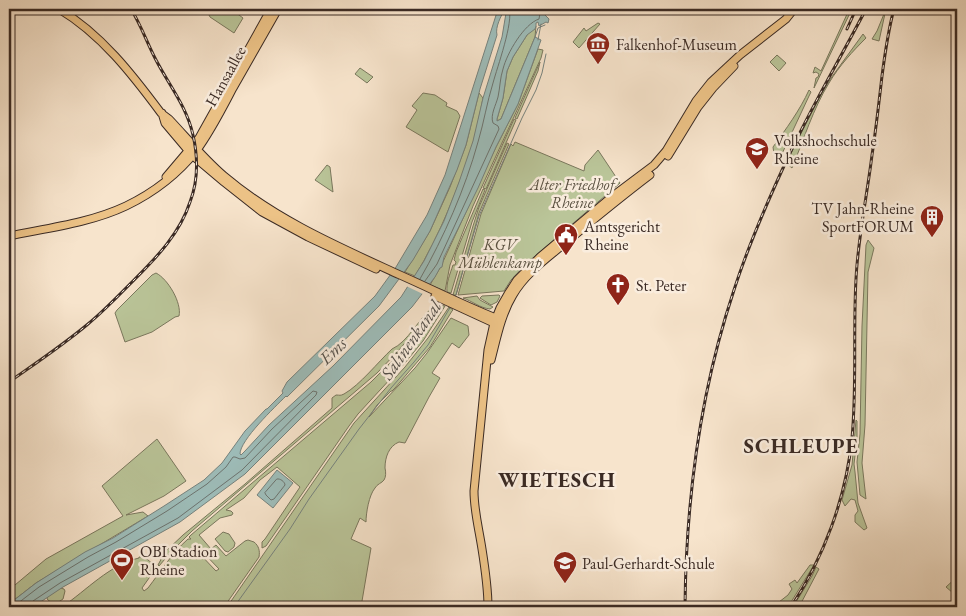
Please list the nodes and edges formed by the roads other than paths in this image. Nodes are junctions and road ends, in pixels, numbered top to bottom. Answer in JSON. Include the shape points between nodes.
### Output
{"nodes":[{"id":1,"x":59,"y":9,"type":"edge"},
{"id":2,"x":271,"y":9,"type":"edge"},
{"id":3,"x":278,"y":9,"type":"edge"},
{"id":4,"x":794,"y":9,"type":"edge"},
{"id":5,"x":800,"y":9,"type":"edge"},
{"id":6,"x":704,"y":94,"type":"junction"},
{"id":7,"x":161,"y":113,"type":"junction"},
{"id":8,"x":207,"y":124,"type":"junction"},
{"id":9,"x":182,"y":133,"type":"junction"},
{"id":10,"x":193,"y":150,"type":"junction"},
{"id":11,"x":9,"y":236,"type":"edge"},
{"id":12,"x":498,"y":322,"type":"junction"},
{"id":13,"x":488,"y":607,"type":"edge"}],
"edges":[{"from":1,"to":7,"type":"main road","via":[[110,50]]},
{"from":2,"to":8,"type":"main road","name":"Hansaallee"},
{"from":3,"to":10,"type":"main road","name":"Hansaallee","via":[[218,116]]},
{"from":4,"to":6,"type":"main road","via":[[723,70]]},
{"from":5,"to":6,"type":"main road"},
{"from":6,"to":12,"type":"main road","via":[[662,164],[533,271],[514,293]]},
{"from":7,"to":9,"type":"main road"},
{"from":7,"to":10,"type":"main road","via":[[165,123]]},
{"from":8,"to":9,"type":"main road","via":[[194,134]]},
{"from":8,"to":10,"type":"main road","name":"Hansaallee"},
{"from":9,"to":10,"type":"main road"},
{"from":10,"to":11,"type":"main road","via":[[173,176],[126,206],[98,217]]},
{"from":10,"to":12,"type":"main road","via":[[224,182],[262,212],[308,237]]},
{"from":12,"to":13,"type":"main road","via":[[488,350],[474,491]]}]}
